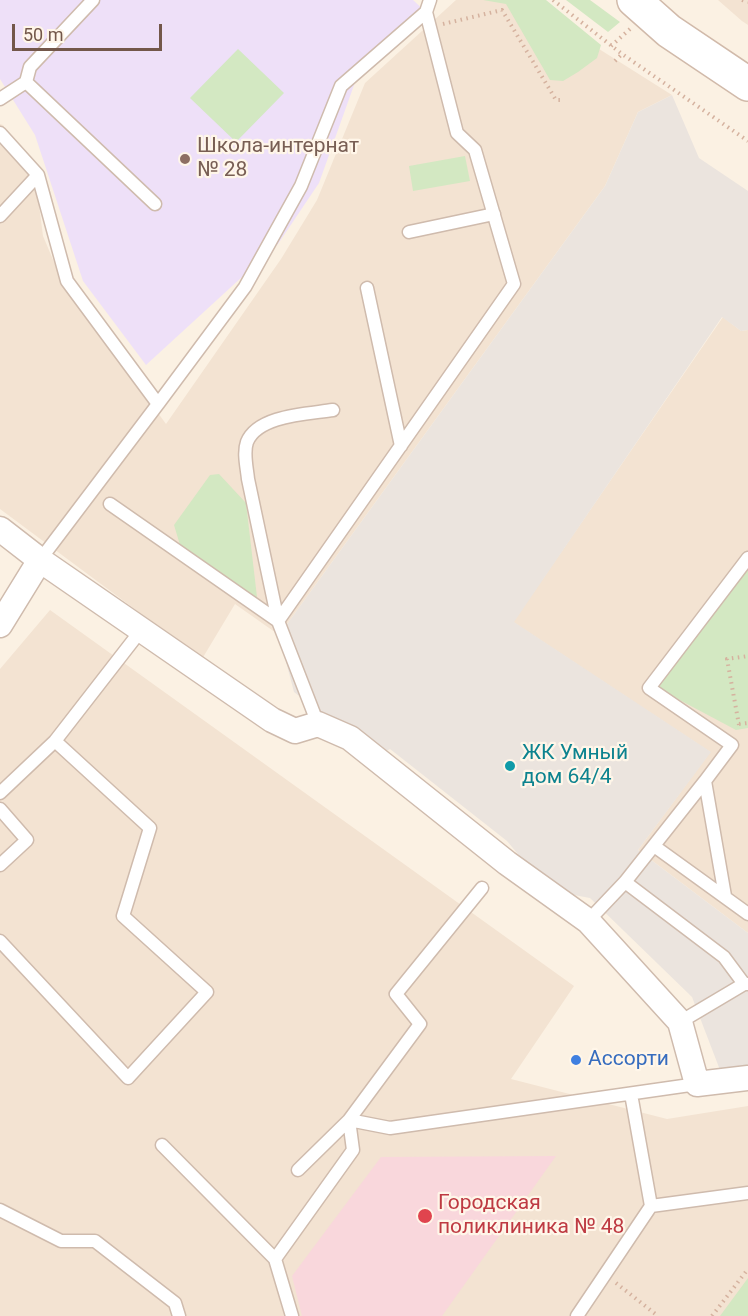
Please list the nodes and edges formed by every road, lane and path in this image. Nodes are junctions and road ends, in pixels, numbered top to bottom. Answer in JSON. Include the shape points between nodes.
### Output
{"nodes":[{"id":1,"x":93,"y":0,"type":"edge"},
{"id":2,"x":553,"y":0,"type":"edge"},
{"id":3,"x":634,"y":0,"type":"edge"},
{"id":4,"x":742,"y":0,"type":"edge"},
{"id":5,"x":748,"y":2,"type":"edge"},
{"id":6,"x":428,"y":6,"type":"edge"},
{"id":7,"x":430,"y":27,"type":"junction"},
{"id":8,"x":627,"y":32,"type":"dead end"},
{"id":9,"x":611,"y":46,"type":"junction"},
{"id":10,"x":622,"y":54,"type":"junction"},
{"id":11,"x":615,"y":61,"type":"dead end"},
{"id":12,"x":26,"y":81,"type":"junction"},
{"id":13,"x":748,"y":84,"type":"edge"},
{"id":14,"x":0,"y":99,"type":"edge"},
{"id":15,"x":563,"y":100,"type":"dead end"},
{"id":16,"x":0,"y":133,"type":"edge"},
{"id":17,"x":748,"y":141,"type":"edge"},
{"id":18,"x":38,"y":175,"type":"junction"},
{"id":19,"x":155,"y":204,"type":"dead end"},
{"id":20,"x":494,"y":214,"type":"junction"},
{"id":21,"x":0,"y":216,"type":"edge"},
{"id":22,"x":410,"y":232,"type":"dead end"},
{"id":23,"x":367,"y":288,"type":"dead end"},
{"id":24,"x":158,"y":404,"type":"junction"},
{"id":25,"x":333,"y":410,"type":"dead end"},
{"id":26,"x":401,"y":446,"type":"junction"},
{"id":27,"x":110,"y":504,"type":"dead end"},
{"id":28,"x":0,"y":529,"type":"edge"},
{"id":29,"x":748,"y":558,"type":"edge"},
{"id":30,"x":40,"y":560,"type":"junction"},
{"id":31,"x":278,"y":621,"type":"junction"},
{"id":32,"x":0,"y":625,"type":"edge"},
{"id":33,"x":142,"y":629,"type":"junction"},
{"id":34,"x":748,"y":656,"type":"edge"},
{"id":35,"x":318,"y":724,"type":"junction"},
{"id":36,"x":739,"y":724,"type":"dead end"},
{"id":37,"x":55,"y":741,"type":"junction"},
{"id":38,"x":705,"y":781,"type":"junction"},
{"id":39,"x":0,"y":793,"type":"edge"},
{"id":40,"x":0,"y":809,"type":"edge"},
{"id":41,"x":654,"y":846,"type":"junction"},
{"id":42,"x":0,"y":865,"type":"edge"},
{"id":43,"x":626,"y":882,"type":"junction"},
{"id":44,"x":482,"y":888,"type":"dead end"},
{"id":45,"x":725,"y":896,"type":"junction"},
{"id":46,"x":748,"y":914,"type":"edge"},
{"id":47,"x":588,"y":921,"type":"junction"},
{"id":48,"x":0,"y":941,"type":"edge"},
{"id":49,"x":746,"y":984,"type":"edge"},
{"id":50,"x":680,"y":1022,"type":"junction"},
{"id":51,"x":748,"y":1078,"type":"edge"},
{"id":52,"x":697,"y":1084,"type":"junction"},
{"id":53,"x":631,"y":1094,"type":"junction"},
{"id":54,"x":349,"y":1120,"type":"junction"},
{"id":55,"x":162,"y":1145,"type":"dead end"},
{"id":56,"x":298,"y":1170,"type":"dead end"},
{"id":57,"x":748,"y":1193,"type":"edge"},
{"id":58,"x":651,"y":1206,"type":"junction"},
{"id":59,"x":0,"y":1210,"type":"edge"},
{"id":60,"x":275,"y":1259,"type":"junction"},
{"id":61,"x":748,"y":1269,"type":"edge"},
{"id":62,"x":606,"y":1275,"type":"junction"},
{"id":63,"x":179,"y":1316,"type":"edge"},
{"id":64,"x":292,"y":1316,"type":"edge"},
{"id":65,"x":578,"y":1316,"type":"edge"},
{"id":66,"x":658,"y":1316,"type":"edge"},
{"id":67,"x":712,"y":1316,"type":"edge"}],
"edges":[{"from":1,"to":12,"type":"lane","via":[[30,67]]},
{"from":2,"to":9,"type":"path"},
{"from":3,"to":13,"type":"main road","via":[[669,31]]},
{"from":4,"to":5,"type":"path"},
{"from":6,"to":7,"type":"lane"},
{"from":6,"to":24,"type":"lane","via":[[341,86],[301,186],[245,287]]},
{"from":7,"to":15,"type":"path","via":[[502,10],[556,100]]},
{"from":7,"to":20,"type":"lane","via":[[457,133],[475,150]]},
{"from":8,"to":9,"type":"path"},
{"from":9,"to":10,"type":"path"},
{"from":10,"to":11,"type":"path"},
{"from":10,"to":17,"type":"path"},
{"from":12,"to":14,"type":"lane"},
{"from":12,"to":19,"type":"lane"},
{"from":16,"to":18,"type":"lane"},
{"from":18,"to":21,"type":"lane"},
{"from":18,"to":24,"type":"lane","via":[[67,280]]},
{"from":20,"to":22,"type":"lane"},
{"from":20,"to":26,"type":"lane","via":[[514,285]]},
{"from":23,"to":26,"type":"lane"},
{"from":24,"to":30,"type":"lane"},
{"from":25,"to":31,"type":"lane","via":[[271,420],[255,430],[248,441],[248,479]]},
{"from":26,"to":31,"type":"lane"},
{"from":27,"to":31,"type":"lane"},
{"from":28,"to":30,"type":"street"},
{"from":29,"to":38,"type":"lane","via":[[649,688],[732,745]]},
{"from":30,"to":32,"type":"street"},
{"from":30,"to":33,"type":"street"},
{"from":31,"to":35,"type":"lane"},
{"from":33,"to":35,"type":"street","via":[[272,720],[294,731]]},
{"from":33,"to":37,"type":"lane"},
{"from":34,"to":36,"type":"path","via":[[727,659]]},
{"from":35,"to":47,"type":"street","via":[[350,738],[507,863]]},
{"from":37,"to":39,"type":"lane"},
{"from":37,"to":48,"type":"lane","via":[[150,828],[123,916],[207,993],[128,1078]]},
{"from":38,"to":41,"type":"lane"},
{"from":38,"to":45,"type":"lane"},
{"from":40,"to":42,"type":"lane","via":[[27,840]]},
{"from":41,"to":43,"type":"lane"},
{"from":41,"to":45,"type":"lane"},
{"from":43,"to":47,"type":"lane"},
{"from":43,"to":49,"type":"lane","via":[[724,957]]},
{"from":44,"to":54,"type":"lane","via":[[396,994],[420,1024]]},
{"from":45,"to":46,"type":"lane"},
{"from":47,"to":50,"type":"street"},
{"from":49,"to":50,"type":"lane"},
{"from":50,"to":52,"type":"street"},
{"from":51,"to":52,"type":"street"},
{"from":52,"to":53,"type":"lane"},
{"from":53,"to":54,"type":"lane","via":[[390,1128]]},
{"from":53,"to":58,"type":"lane"},
{"from":54,"to":56,"type":"lane"},
{"from":54,"to":60,"type":"lane","via":[[353,1150]]},
{"from":55,"to":60,"type":"lane"},
{"from":57,"to":58,"type":"lane"},
{"from":58,"to":62,"type":"lane"},
{"from":59,"to":63,"type":"lane","via":[[61,1241],[95,1241],[175,1303]]},
{"from":60,"to":64,"type":"lane"},
{"from":61,"to":67,"type":"path"},
{"from":62,"to":65,"type":"lane"},
{"from":62,"to":66,"type":"path"}]}
